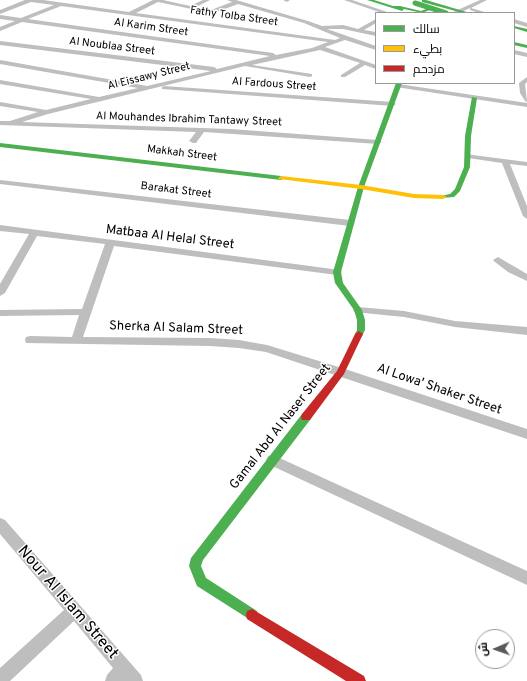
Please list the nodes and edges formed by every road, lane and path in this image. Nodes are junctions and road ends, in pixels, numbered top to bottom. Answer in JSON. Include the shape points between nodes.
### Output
{"nodes":[{"id":1,"x":30,"y":0,"type":"edge"},
{"id":2,"x":70,"y":0,"type":"edge"},
{"id":3,"x":157,"y":0,"type":"edge"},
{"id":4,"x":207,"y":0,"type":"edge"},
{"id":5,"x":252,"y":0,"type":"edge"},
{"id":6,"x":347,"y":0,"type":"edge"},
{"id":7,"x":369,"y":0,"type":"edge"},
{"id":8,"x":484,"y":0,"type":"edge"},
{"id":9,"x":493,"y":0,"type":"edge"},
{"id":10,"x":169,"y":1,"type":"edge"},
{"id":11,"x":235,"y":1,"type":"edge"},
{"id":12,"x":60,"y":4,"type":"junction"},
{"id":13,"x":403,"y":6,"type":"edge"},
{"id":14,"x":192,"y":7,"type":"junction"},
{"id":15,"x":0,"y":12,"type":"edge"},
{"id":16,"x":212,"y":12,"type":"junction"},
{"id":17,"x":428,"y":12,"type":"edge"},
{"id":18,"x":440,"y":12,"type":"edge"},
{"id":19,"x":463,"y":12,"type":"edge"},
{"id":20,"x":131,"y":13,"type":"junction"},
{"id":21,"x":0,"y":17,"type":"edge"},
{"id":22,"x":21,"y":20,"type":"junction"},
{"id":23,"x":187,"y":21,"type":"junction"},
{"id":24,"x":375,"y":22,"type":"edge"},
{"id":25,"x":527,"y":25,"type":"edge"},
{"id":26,"x":321,"y":27,"type":"junction"},
{"id":27,"x":515,"y":28,"type":"edge"},
{"id":28,"x":0,"y":29,"type":"edge"},
{"id":29,"x":360,"y":30,"type":"junction"},
{"id":30,"x":527,"y":31,"type":"edge"},
{"id":31,"x":375,"y":34,"type":"edge"},
{"id":32,"x":527,"y":37,"type":"edge"},
{"id":33,"x":345,"y":38,"type":"junction"},
{"id":34,"x":515,"y":38,"type":"edge"},
{"id":35,"x":334,"y":41,"type":"junction"},
{"id":36,"x":527,"y":42,"type":"edge"},
{"id":37,"x":0,"y":43,"type":"edge"},
{"id":38,"x":515,"y":43,"type":"edge"},
{"id":39,"x":323,"y":46,"type":"junction"},
{"id":40,"x":527,"y":47,"type":"edge"},
{"id":41,"x":375,"y":48,"type":"edge"},
{"id":42,"x":515,"y":52,"type":"edge"},
{"id":43,"x":527,"y":55,"type":"edge"},
{"id":44,"x":280,"y":56,"type":"junction"},
{"id":45,"x":0,"y":62,"type":"edge"},
{"id":46,"x":365,"y":63,"type":"junction"},
{"id":47,"x":241,"y":65,"type":"junction"},
{"id":48,"x":375,"y":67,"type":"edge"},
{"id":49,"x":221,"y":70,"type":"junction"},
{"id":50,"x":310,"y":75,"type":"dead end"},
{"id":51,"x":343,"y":76,"type":"dead end"},
{"id":52,"x":515,"y":80,"type":"edge"},
{"id":53,"x":0,"y":82,"type":"edge"},
{"id":54,"x":525,"y":82,"type":"edge"},
{"id":55,"x":399,"y":84,"type":"edge"},
{"id":56,"x":152,"y":87,"type":"junction"},
{"id":57,"x":474,"y":98,"type":"junction"},
{"id":58,"x":101,"y":99,"type":"junction"},
{"id":59,"x":527,"y":100,"type":"edge"},
{"id":60,"x":0,"y":104,"type":"edge"},
{"id":61,"x":393,"y":104,"type":"junction"},
{"id":62,"x":527,"y":105,"type":"edge"},
{"id":63,"x":46,"y":112,"type":"junction"},
{"id":64,"x":3,"y":123,"type":"edge"},
{"id":65,"x":202,"y":130,"type":"junction"},
{"id":66,"x":193,"y":141,"type":"dead end"},
{"id":67,"x":378,"y":142,"type":"junction"},
{"id":68,"x":0,"y":145,"type":"edge"},
{"id":69,"x":468,"y":156,"type":"junction"},
{"id":70,"x":505,"y":161,"type":"junction"},
{"id":71,"x":527,"y":164,"type":"edge"},
{"id":72,"x":0,"y":182,"type":"edge"},
{"id":73,"x":361,"y":187,"type":"junction"},
{"id":74,"x":527,"y":216,"type":"edge"},
{"id":75,"x":350,"y":223,"type":"junction"},
{"id":76,"x":0,"y":228,"type":"edge"},
{"id":77,"x":34,"y":233,"type":"junction"},
{"id":78,"x":110,"y":243,"type":"junction"},
{"id":79,"x":498,"y":260,"type":"dead end"},
{"id":80,"x":337,"y":272,"type":"junction"},
{"id":81,"x":527,"y":278,"type":"edge"},
{"id":82,"x":0,"y":293,"type":"edge"},
{"id":83,"x":358,"y":310,"type":"junction"},
{"id":84,"x":85,"y":312,"type":"junction"},
{"id":85,"x":0,"y":313,"type":"edge"},
{"id":86,"x":527,"y":331,"type":"edge"},
{"id":87,"x":30,"y":340,"type":"dead end"},
{"id":88,"x":76,"y":340,"type":"junction"},
{"id":89,"x":341,"y":372,"type":"junction"},
{"id":90,"x":527,"y":434,"type":"edge"},
{"id":91,"x":273,"y":460,"type":"junction"},
{"id":92,"x":0,"y":524,"type":"edge"},
{"id":93,"x":527,"y":578,"type":"edge"},
{"id":94,"x":74,"y":611,"type":"junction"},
{"id":95,"x":130,"y":675,"type":"edge"},
{"id":96,"x":0,"y":679,"type":"edge"},
{"id":97,"x":113,"y":681,"type":"edge"},
{"id":98,"x":359,"y":681,"type":"edge"}],
"edges":[{"from":1,"to":12,"type":"street","name":"Fathy Tolba Street"},
{"from":1,"to":15,"type":"street"},
{"from":2,"to":12,"type":"street"},
{"from":3,"to":10,"type":"street"},
{"from":3,"to":20,"type":"street"},
{"from":4,"to":14,"type":"street"},
{"from":5,"to":11,"type":"street"},
{"from":6,"to":13,"type":"street"},
{"from":7,"to":13,"type":"street"},
{"from":8,"to":19,"type":"street"},
{"from":9,"to":19,"type":"street"},
{"from":10,"to":14,"type":"street"},
{"from":11,"to":16,"type":"street"},
{"from":11,"to":26,"type":"street"},
{"from":12,"to":20,"type":"street","name":"Fathy Tolba Street"},
{"from":12,"to":22,"type":"street"},
{"from":13,"to":17,"type":"street"},
{"from":13,"to":18,"type":"street","bridge":true},
{"from":13,"to":19,"type":"street"},
{"from":14,"to":16,"type":"street"},
{"from":16,"to":23,"type":"street"},
{"from":20,"to":23,"type":"street","name":"Fathy Tolba Street"},
{"from":21,"to":22,"type":"street","name":"Al Karim Street"},
{"from":22,"to":28,"type":"street"},
{"from":22,"to":44,"type":"street","name":"Al Karim Street"},
{"from":23,"to":35,"type":"street","name":"Fathy Tolba Street"},
{"from":24,"to":29,"type":"street"},
{"from":25,"to":27,"type":"street"},
{"from":26,"to":29,"type":"street","via":[[343,26]]},
{"from":26,"to":33,"type":"street"},
{"from":27,"to":30,"type":"street"},
{"from":27,"to":32,"type":"street"},
{"from":29,"to":31,"type":"street"},
{"from":33,"to":35,"type":"street","name":"Al Eissawy Street"},
{"from":33,"to":41,"type":"street"},
{"from":34,"to":36,"type":"street"},
{"from":35,"to":39,"type":"street","name":"Al Eissawy Street"},
{"from":37,"to":49,"type":"street","name":"Al Noublaa Street"},
{"from":38,"to":40,"type":"street"},
{"from":39,"to":44,"type":"street","name":"Al Eissawy Street"},
{"from":39,"to":46,"type":"street"},
{"from":42,"to":43,"type":"street"},
{"from":44,"to":47,"type":"street","name":"Al Eissawy Street"},
{"from":45,"to":56,"type":"street","name":"Al Fardous Street"},
{"from":46,"to":48,"type":"street"},
{"from":46,"to":51,"type":"street"},
{"from":47,"to":49,"type":"street","name":"Al Eissawy Street"},
{"from":47,"to":50,"type":"street"},
{"from":49,"to":56,"type":"street","name":"Al Eissawy Street"},
{"from":52,"to":54,"type":"street"},
{"from":53,"to":58,"type":"street"},
{"from":54,"to":59,"type":"street","via":[[523,93]]},
{"from":55,"to":57,"type":"street"},
{"from":55,"to":61,"type":"street"},
{"from":56,"to":58,"type":"street","name":"Al Eissawy Street"},
{"from":56,"to":61,"type":"street","name":"Al Fardous Street"},
{"from":57,"to":62,"type":"street"},
{"from":57,"to":69,"type":"street","name":"Makkah Street","via":[[468,136]]},
{"from":58,"to":63,"type":"street","name":"Al Eissawy Street"},
{"from":60,"to":63,"type":"street"},
{"from":61,"to":67,"type":"street"},
{"from":63,"to":64,"type":"street","name":"Al Eissawy Street"},
{"from":64,"to":65,"type":"street","name":"Al Mouhandes Ibrahim Tantawy Street"},
{"from":65,"to":66,"type":"street"},
{"from":65,"to":67,"type":"street","name":"Al Mouhandes Ibrahim Tantawy Street"},
{"from":67,"to":73,"type":"street"},
{"from":68,"to":73,"type":"street","name":"Makkah Street"},
{"from":69,"to":70,"type":"street"},
{"from":69,"to":73,"type":"street","name":"Makkah Street","via":[[458,190],[452,196],[414,196]]},
{"from":70,"to":71,"type":"street"},
{"from":70,"to":74,"type":"street"},
{"from":72,"to":75,"type":"street","name":"Barakat Street"},
{"from":73,"to":75,"type":"street"},
{"from":75,"to":80,"type":"street"},
{"from":76,"to":77,"type":"street","name":"Matbaa Al Helal Street"},
{"from":77,"to":78,"type":"street","name":"Matbaa Al Helal Street"},
{"from":77,"to":82,"type":"street"},
{"from":78,"to":80,"type":"street","name":"Matbaa Al Helal Street"},
{"from":78,"to":84,"type":"street"},
{"from":79,"to":81,"type":"street"},
{"from":80,"to":83,"type":"street","name":"Gamal Abd Al Naser Street","via":[[339,283]]},
{"from":83,"to":86,"type":"street"},
{"from":83,"to":89,"type":"street","name":"Gamal Abd Al Naser Street","via":[[361,330]]},
{"from":84,"to":85,"type":"street"},
{"from":84,"to":88,"type":"street"},
{"from":87,"to":88,"type":"street","name":"Sherka Al Salam Street"},
{"from":88,"to":89,"type":"street","name":"Sherka Al Salam Street","via":[[239,344],[267,349]]},
{"from":89,"to":90,"type":"street","name":"Al Lowa' Shaker Street"},
{"from":89,"to":91,"type":"street","name":"Gamal Abd Al Naser Street"},
{"from":91,"to":93,"type":"street"},
{"from":91,"to":98,"type":"street","name":"Gamal Abd Al Naser Street","via":[[198,558],[195,566],[197,574],[201,582],[208,587]]},
{"from":92,"to":94,"type":"street","name":"Nour Al Islam Street"},
{"from":94,"to":95,"type":"street","name":"Nour Al Islam Street"},
{"from":94,"to":96,"type":"street"},
{"from":95,"to":97,"type":"street"}]}
